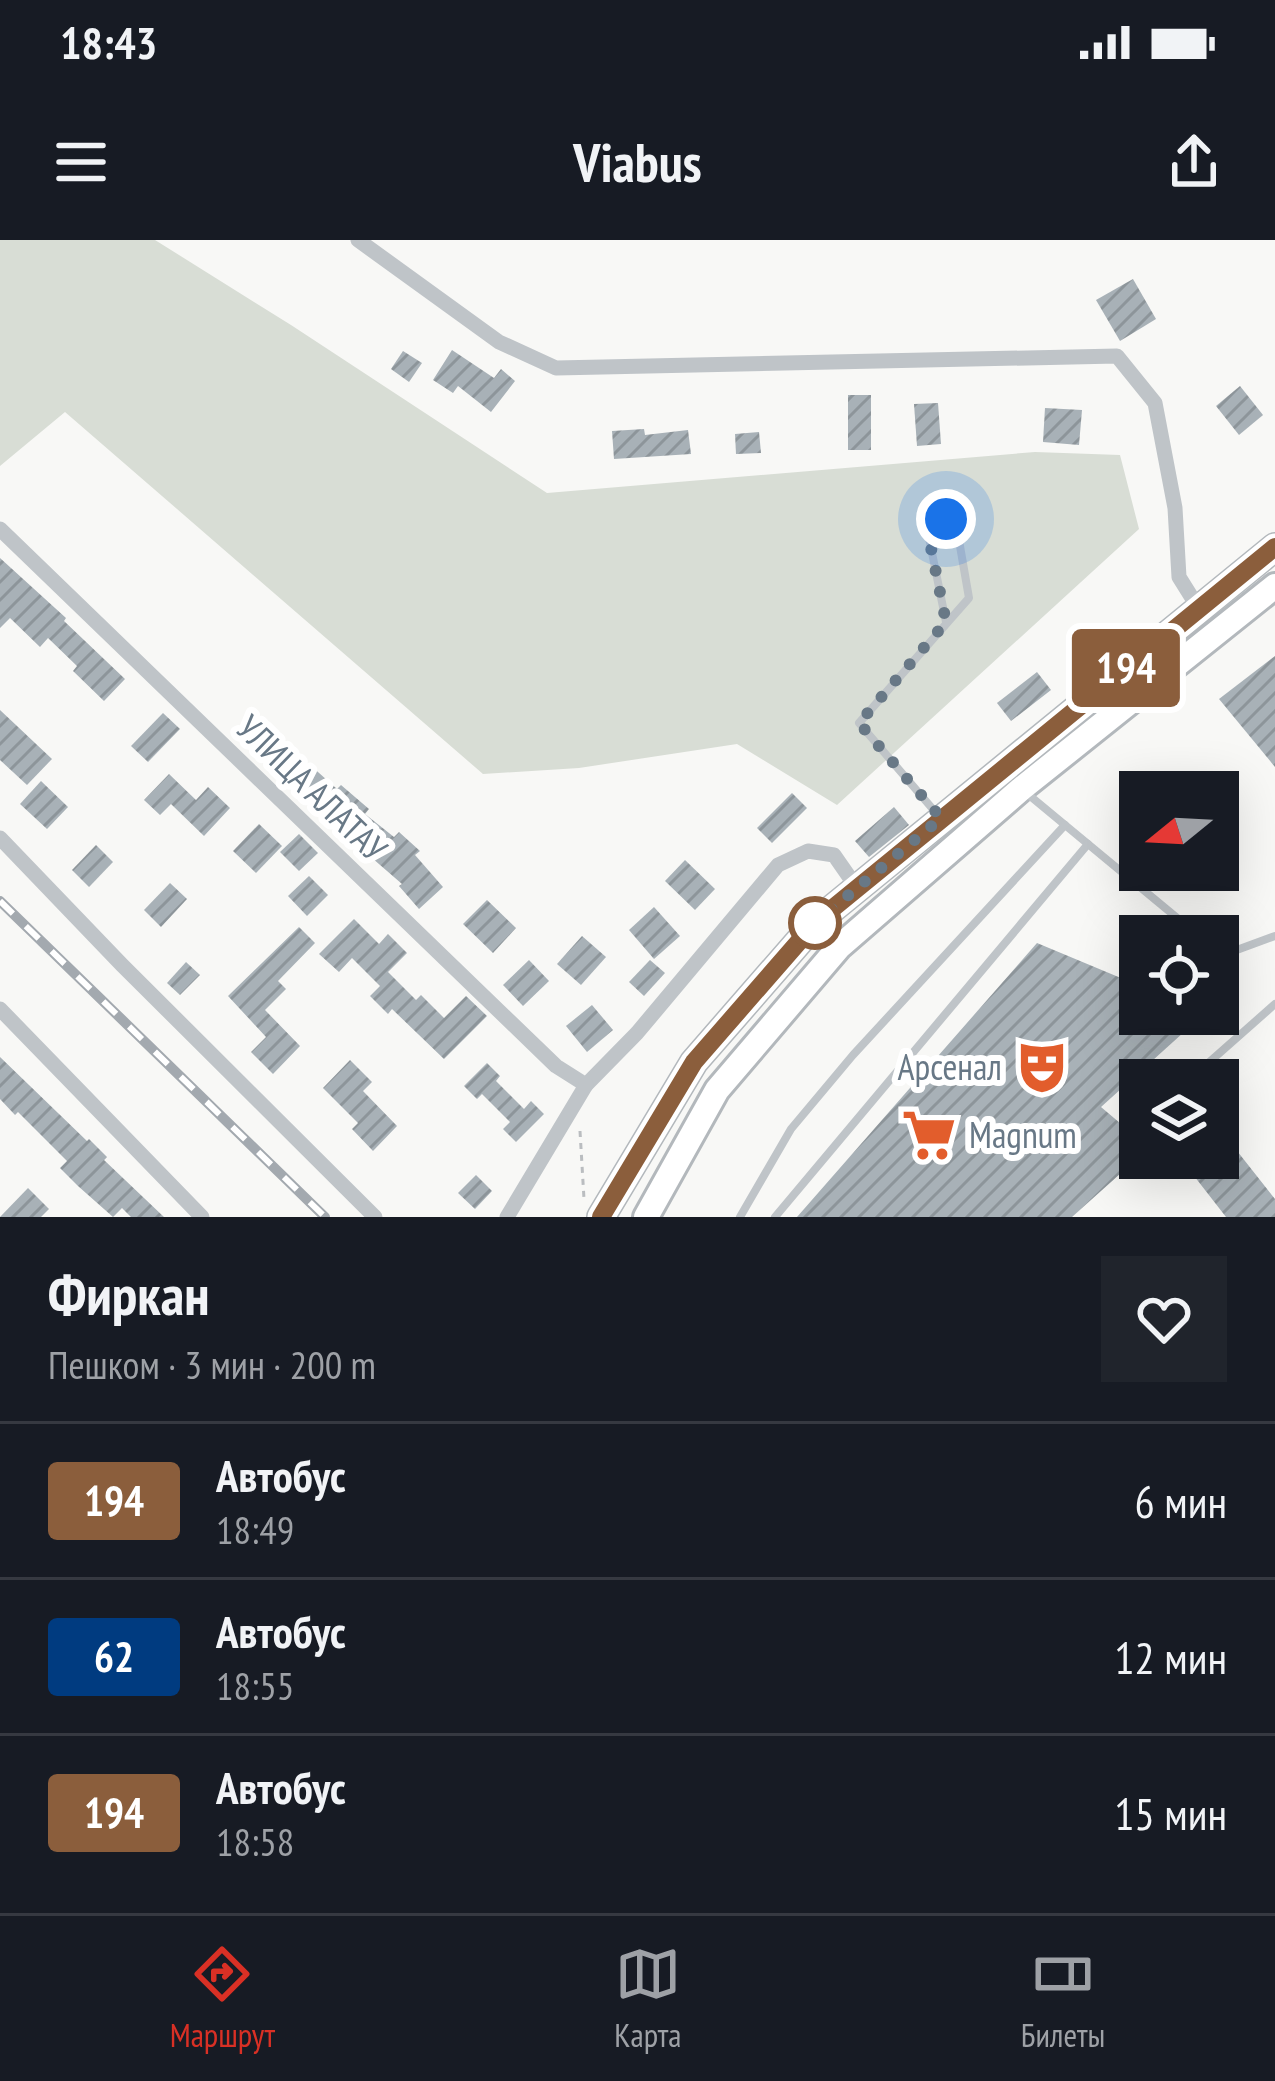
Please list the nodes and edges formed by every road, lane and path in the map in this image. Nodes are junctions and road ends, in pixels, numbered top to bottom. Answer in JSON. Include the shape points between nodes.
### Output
{"nodes":[{"id":1,"x":358,"y":240,"type":"edge"},
{"id":2,"x":0,"y":529,"type":"edge"},
{"id":3,"x":1275,"y":547,"type":"edge"},
{"id":4,"x":1235,"y":579,"type":"junction"},
{"id":5,"x":1275,"y":586,"type":"edge"},
{"id":6,"x":1254,"y":603,"type":"junction"},
{"id":7,"x":1199,"y":609,"type":"junction"},
{"id":8,"x":946,"y":622,"type":"junction"},
{"id":9,"x":1003,"y":767,"type":"junction"},
{"id":10,"x":1022,"y":789,"type":"junction"},
{"id":11,"x":941,"y":818,"type":"junction"},
{"id":12,"x":1065,"y":825,"type":"junction"},
{"id":13,"x":0,"y":838,"type":"edge"},
{"id":14,"x":1088,"y":844,"type":"junction"},
{"id":15,"x":857,"y":888,"type":"junction"},
{"id":16,"x":1174,"y":915,"type":"edge"},
{"id":17,"x":1275,"y":936,"type":"edge"},
{"id":18,"x":1239,"y":948,"type":"edge"},
{"id":19,"x":1275,"y":1004,"type":"edge"},
{"id":20,"x":0,"y":1009,"type":"edge"},
{"id":21,"x":1213,"y":1059,"type":"edge"},
{"id":22,"x":586,"y":1085,"type":"junction"},
{"id":23,"x":579,"y":1119,"type":"dead end"},
{"id":24,"x":592,"y":1207,"type":"edge"},
{"id":25,"x":202,"y":1217,"type":"edge"},
{"id":26,"x":374,"y":1217,"type":"edge"},
{"id":27,"x":507,"y":1217,"type":"edge"},
{"id":28,"x":646,"y":1217,"type":"edge"},
{"id":29,"x":740,"y":1217,"type":"edge"},
{"id":30,"x":775,"y":1217,"type":"edge"}],
"edges":[{"from":1,"to":7,"type":"street","via":[[499,342],[556,368],[1117,356],[1155,403],[1179,577]]},
{"from":2,"to":22,"type":"street","name":"УЛИЦА АЛАТАУ","via":[[556,1066]]},
{"from":3,"to":4,"type":"main road"},
{"from":4,"to":6,"type":"main road"},
{"from":4,"to":7,"type":"main road"},
{"from":5,"to":6,"type":"main road"},
{"from":6,"to":10,"type":"main road"},
{"from":7,"to":9,"type":"main road"},
{"from":8,"to":8,"type":"lane","via":[[928,533],[934,520],[946,519],[956,523],[969,598]]},
{"from":8,"to":11,"type":"lane","via":[[859,723]]},
{"from":9,"to":10,"type":"lane"},
{"from":9,"to":11,"type":"main road"},
{"from":10,"to":12,"type":"lane"},
{"from":10,"to":28,"type":"main road","via":[[839,947],[717,1090]]},
{"from":11,"to":15,"type":"main road"},
{"from":12,"to":14,"type":"lane"},
{"from":12,"to":29,"type":"lane","via":[[853,1054],[791,1129]]},
{"from":13,"to":26,"type":"street"},
{"from":14,"to":16,"type":"lane"},
{"from":14,"to":30,"type":"lane"},
{"from":15,"to":22,"type":"street","via":[[834,855],[808,851],[778,866]]},
{"from":15,"to":24,"type":"main road","via":[[816,922],[694,1062]]},
{"from":17,"to":18,"type":"lane"},
{"from":19,"to":21,"type":"lane"},
{"from":20,"to":25,"type":"street"},
{"from":22,"to":27,"type":"street"},
{"from":23,"to":24,"type":"path"}]}
